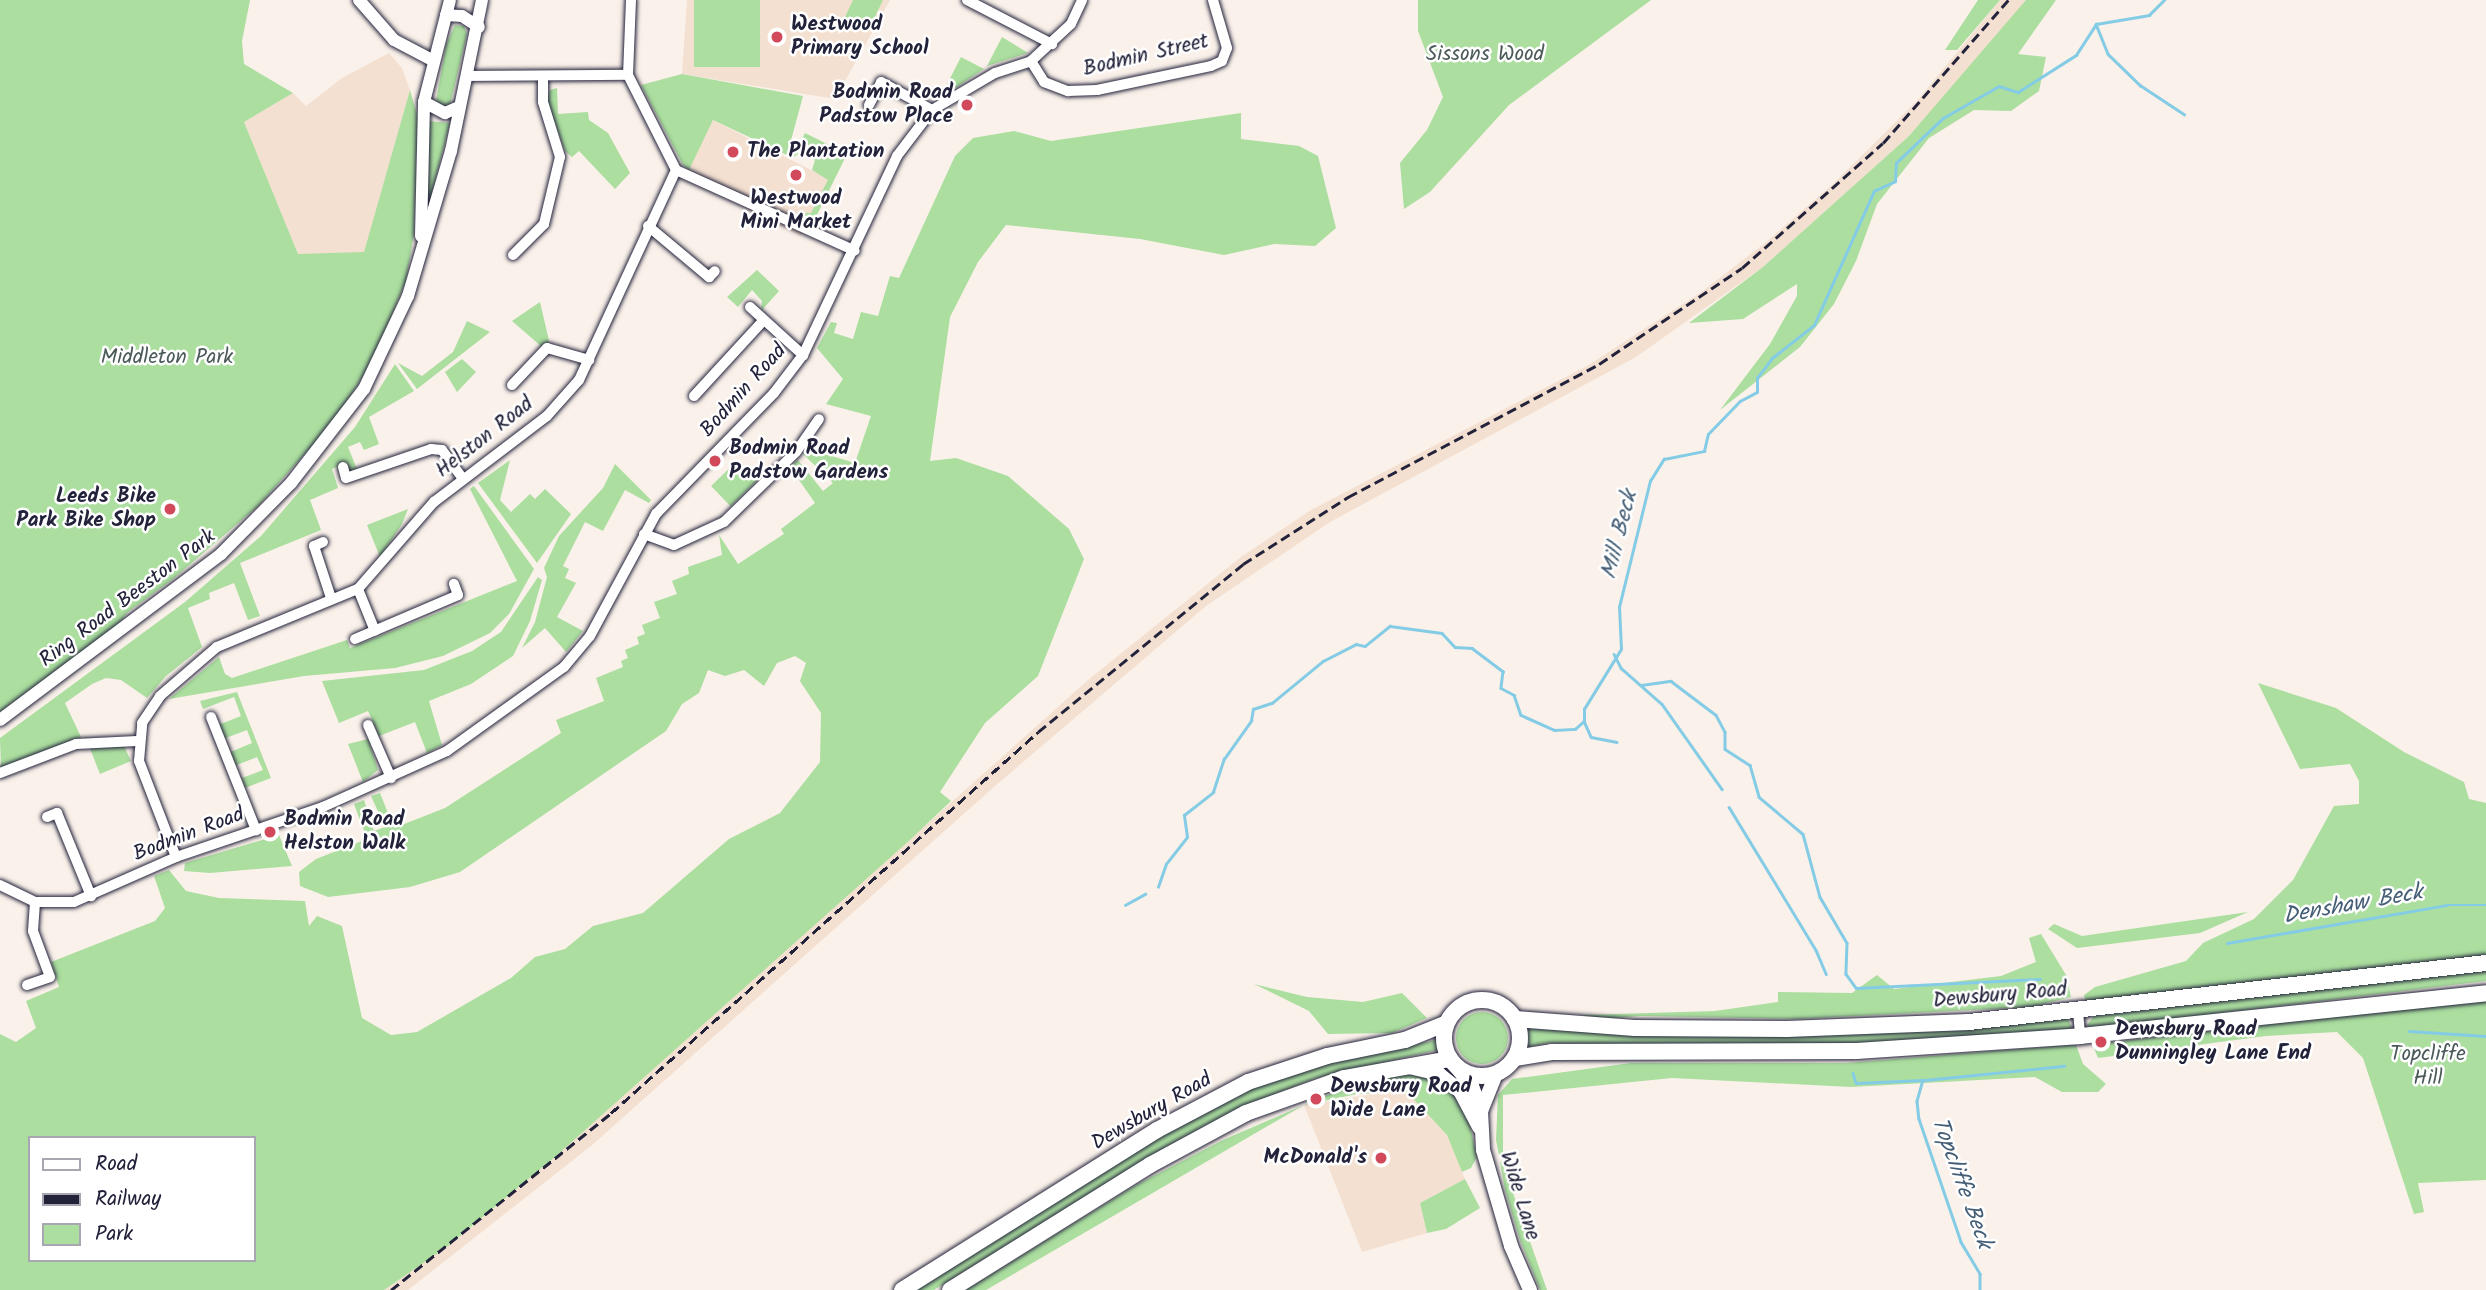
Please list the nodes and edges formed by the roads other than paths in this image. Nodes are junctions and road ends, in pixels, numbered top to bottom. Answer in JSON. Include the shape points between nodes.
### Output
{"nodes":[{"id":1,"x":359,"y":0,"type":"edge"},
{"id":2,"x":450,"y":0,"type":"edge"},
{"id":3,"x":482,"y":0,"type":"edge"},
{"id":4,"x":631,"y":0,"type":"edge"},
{"id":5,"x":967,"y":0,"type":"edge"},
{"id":6,"x":1082,"y":0,"type":"edge"},
{"id":7,"x":1213,"y":0,"type":"edge"},
{"id":8,"x":446,"y":15,"type":"junction"},
{"id":9,"x":479,"y":27,"type":"junction"},
{"id":10,"x":1052,"y":44,"type":"junction"},
{"id":11,"x":432,"y":60,"type":"junction"},
{"id":12,"x":1031,"y":61,"type":"junction"},
{"id":13,"x":628,"y":75,"type":"junction"},
{"id":14,"x":467,"y":76,"type":"junction"},
{"id":15,"x":543,"y":79,"type":"junction"},
{"id":16,"x":425,"y":102,"type":"junction"},
{"id":17,"x":869,"y":105,"type":"dead end"},
{"id":18,"x":459,"y":107,"type":"junction"},
{"id":19,"x":932,"y":110,"type":"junction"},
{"id":20,"x":676,"y":170,"type":"junction"},
{"id":21,"x":648,"y":226,"type":"junction"},
{"id":22,"x":421,"y":251,"type":"junction"},
{"id":23,"x":855,"y":251,"type":"junction"},
{"id":24,"x":513,"y":255,"type":"dead end"},
{"id":25,"x":715,"y":271,"type":"dead end"},
{"id":26,"x":750,"y":307,"type":"dead end"},
{"id":27,"x":763,"y":321,"type":"junction"},
{"id":28,"x":803,"y":355,"type":"junction"},
{"id":29,"x":589,"y":360,"type":"junction"},
{"id":30,"x":512,"y":384,"type":"dead end"},
{"id":31,"x":694,"y":396,"type":"dead end"},
{"id":32,"x":819,"y":419,"type":"dead end"},
{"id":33,"x":343,"y":467,"type":"dead end"},
{"id":34,"x":463,"y":479,"type":"junction"},
{"id":35,"x":644,"y":534,"type":"junction"},
{"id":36,"x":323,"y":542,"type":"dead end"},
{"id":37,"x":454,"y":584,"type":"dead end"},
{"id":38,"x":358,"y":589,"type":"junction"},
{"id":39,"x":331,"y":598,"type":"junction"},
{"id":40,"x":375,"y":631,"type":"junction"},
{"id":41,"x":355,"y":639,"type":"dead end"},
{"id":42,"x":211,"y":717,"type":"dead end"},
{"id":43,"x":0,"y":720,"type":"edge"},
{"id":44,"x":368,"y":725,"type":"dead end"},
{"id":45,"x":137,"y":741,"type":"junction"},
{"id":46,"x":0,"y":773,"type":"edge"},
{"id":47,"x":391,"y":778,"type":"junction"},
{"id":48,"x":47,"y":817,"type":"dead end"},
{"id":49,"x":256,"y":830,"type":"junction"},
{"id":50,"x":176,"y":858,"type":"junction"},
{"id":51,"x":0,"y":885,"type":"edge"},
{"id":52,"x":91,"y":896,"type":"junction"},
{"id":53,"x":35,"y":902,"type":"junction"},
{"id":54,"x":2486,"y":963,"type":"edge"},
{"id":55,"x":27,"y":985,"type":"dead end"},
{"id":56,"x":2486,"y":993,"type":"edge"},
{"id":57,"x":2078,"y":1011,"type":"junction"},
{"id":58,"x":1515,"y":1019,"type":"junction"},
{"id":59,"x":1447,"y":1023,"type":"junction"},
{"id":60,"x":2080,"y":1036,"type":"junction"},
{"id":61,"x":1515,"y":1058,"type":"junction"},
{"id":62,"x":1453,"y":1063,"type":"junction"},
{"id":63,"x":1398,"y":1065,"type":"junction"},
{"id":64,"x":1496,"y":1074,"type":"junction"},
{"id":65,"x":1481,"y":1111,"type":"junction"},
{"id":66,"x":1481,"y":1131,"type":"junction"},
{"id":67,"x":902,"y":1290,"type":"edge"},
{"id":68,"x":950,"y":1290,"type":"edge"},
{"id":69,"x":1531,"y":1290,"type":"edge"}],
"edges":[{"from":1,"to":11,"type":"street","via":[[394,40]]},
{"from":2,"to":8,"type":"street","name":"Ring Road Beeston Park"},
{"from":3,"to":9,"type":"street","name":"Ring Road Beeston Park"},
{"from":4,"to":13,"type":"street"},
{"from":5,"to":10,"type":"street"},
{"from":6,"to":10,"type":"street","name":"Bodmin Road","via":[[1071,24]]},
{"from":7,"to":12,"type":"street","name":"Bodmin Street","via":[[1227,48],[1222,61],[1211,65],[1097,90],[1068,91],[1044,82]]},
{"from":8,"to":9,"type":"street","via":[[462,16]]},
{"from":8,"to":11,"type":"street","name":"Ring Road Beeston Park"},
{"from":9,"to":14,"type":"street","name":"Ring Road Beeston Park"},
{"from":10,"to":12,"type":"street","name":"Bodmin Road"},
{"from":11,"to":16,"type":"street","name":"Ring Road Beeston Park"},
{"from":12,"to":19,"type":"street","name":"Bodmin Road","via":[[995,73]]},
{"from":13,"to":15,"type":"street"},
{"from":13,"to":20,"type":"street"},
{"from":14,"to":15,"type":"street"},
{"from":14,"to":18,"type":"street","name":"Ring Road Beeston Park"},
{"from":15,"to":24,"type":"street","via":[[543,102],[560,157],[544,224]]},
{"from":16,"to":18,"type":"street","via":[[445,113]]},
{"from":16,"to":22,"type":"street","name":"Ring Road Beeston Park"},
{"from":17,"to":19,"type":"street","via":[[881,82]]},
{"from":18,"to":22,"type":"street","name":"Ring Road Beeston Park"},
{"from":19,"to":23,"type":"street","name":"Bodmin Road","via":[[897,156]]},
{"from":20,"to":21,"type":"street","name":"Helston Road"},
{"from":20,"to":23,"type":"street"},
{"from":21,"to":25,"type":"street","via":[[709,277]]},
{"from":21,"to":29,"type":"street","name":"Helston Road"},
{"from":22,"to":43,"type":"street","name":"Ring Road Beeston Park","via":[[389,344],[364,389],[278,498],[186,583]]},
{"from":23,"to":28,"type":"street","name":"Bodmin Road"},
{"from":26,"to":27,"type":"street"},
{"from":27,"to":28,"type":"street"},
{"from":27,"to":31,"type":"street"},
{"from":28,"to":35,"type":"street","name":"Bodmin Road","via":[[774,393],[656,514]]},
{"from":29,"to":30,"type":"street","via":[[547,348]]},
{"from":29,"to":34,"type":"street","name":"Helston Road","via":[[568,395],[536,427]]},
{"from":32,"to":35,"type":"street","via":[[796,452],[713,529],[674,545]]},
{"from":33,"to":34,"type":"street","via":[[346,478],[431,449],[442,450]]},
{"from":34,"to":38,"type":"street","name":"Helston Road","via":[[404,532],[374,575]]},
{"from":35,"to":47,"type":"street","name":"Bodmin Road","via":[[590,636],[564,667],[469,737]]},
{"from":36,"to":39,"type":"street","via":[[314,546]]},
{"from":37,"to":40,"type":"street","via":[[458,595]]},
{"from":38,"to":39,"type":"street","name":"Helston Road"},
{"from":38,"to":40,"type":"street"},
{"from":39,"to":45,"type":"street","name":"Helston Road","via":[[199,659],[160,696],[142,723]]},
{"from":40,"to":41,"type":"street"},
{"from":42,"to":49,"type":"street"},
{"from":44,"to":47,"type":"street"},
{"from":45,"to":46,"type":"street","via":[[85,742]]},
{"from":45,"to":50,"type":"street","via":[[142,774]]},
{"from":47,"to":49,"type":"street","name":"Bodmin Road"},
{"from":48,"to":52,"type":"street","via":[[57,813]]},
{"from":49,"to":50,"type":"street","name":"Bodmin Road"},
{"from":50,"to":52,"type":"street","name":"Bodmin Road"},
{"from":51,"to":53,"type":"street","name":"Bodmin Road"},
{"from":52,"to":53,"type":"street","name":"Bodmin Road","via":[[56,905]]},
{"from":53,"to":55,"type":"street","via":[[33,931],[50,977]]},
{"from":54,"to":57,"type":"highway","name":"Dewsbury Road"},
{"from":56,"to":60,"type":"highway","name":"Dewsbury Road"},
{"from":57,"to":58,"type":"highway","name":"Dewsbury Road","via":[[1969,1022],[1787,1029],[1636,1028]]},
{"from":57,"to":60,"type":"street"},
{"from":58,"to":59,"type":"highway","name":"Dewsbury Road","via":[[1496,1003],[1479,1000],[1464,1005]]},
{"from":58,"to":61,"type":"highway","via":[[1520,1039]]},
{"from":59,"to":62,"type":"highway","via":[[1444,1035]]},
{"from":59,"to":67,"type":"highway","name":"Dewsbury Road","via":[[1405,1040],[1327,1056],[1248,1082],[1157,1130]]},
{"from":60,"to":61,"type":"highway","name":"Dewsbury Road","via":[[1857,1051],[1552,1052]]},
{"from":61,"to":64,"type":"highway"},
{"from":62,"to":63,"type":"highway"},
{"from":62,"to":64,"type":"highway","via":[[1475,1076]]},
{"from":62,"to":65,"type":"main road","name":"Wide Lane","via":[[1472,1086]]},
{"from":63,"to":66,"type":"main road","via":[[1439,1074],[1450,1082],[1465,1096]]},
{"from":63,"to":68,"type":"highway","via":[[1299,1091],[1245,1113],[1150,1165]]},
{"from":64,"to":65,"type":"main road","name":"Wide Lane"},
{"from":65,"to":66,"type":"main road","name":"Wide Lane"},
{"from":66,"to":69,"type":"main road","name":"Wide Lane","via":[[1496,1199]]}]}
